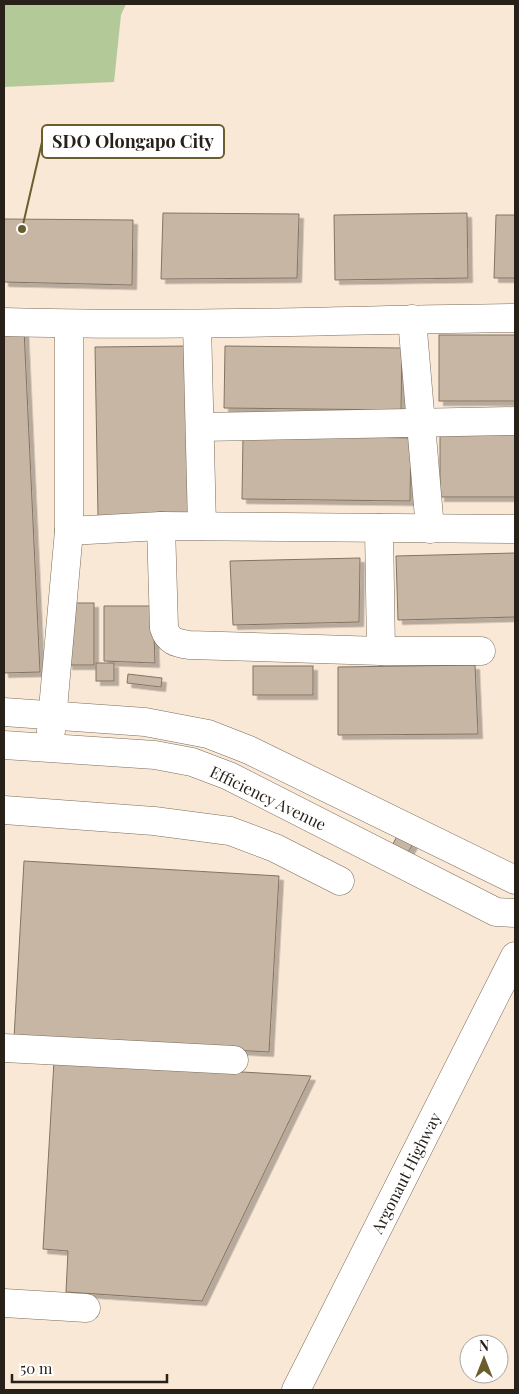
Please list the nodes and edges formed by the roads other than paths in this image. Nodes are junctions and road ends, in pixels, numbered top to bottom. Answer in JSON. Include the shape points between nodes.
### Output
{"nodes":[{"id":1,"x":515,"y":318,"type":"edge"},
{"id":2,"x":412,"y":320,"type":"junction"},
{"id":3,"x":4,"y":322,"type":"edge"},
{"id":4,"x":69,"y":324,"type":"junction"},
{"id":5,"x":197,"y":324,"type":"junction"},
{"id":6,"x":515,"y":422,"type":"edge"},
{"id":7,"x":422,"y":423,"type":"junction"},
{"id":8,"x":200,"y":426,"type":"junction"},
{"id":9,"x":161,"y":526,"type":"junction"},
{"id":10,"x":202,"y":526,"type":"junction"},
{"id":11,"x":379,"y":528,"type":"junction"},
{"id":12,"x":430,"y":529,"type":"junction"},
{"id":13,"x":69,"y":530,"type":"junction"},
{"id":14,"x":515,"y":530,"type":"edge"},
{"id":15,"x":381,"y":651,"type":"junction"},
{"id":16,"x":481,"y":651,"type":"dead end"},
{"id":17,"x":4,"y":712,"type":"edge"},
{"id":18,"x":52,"y":714,"type":"junction"},
{"id":19,"x":4,"y":745,"type":"edge"},
{"id":20,"x":49,"y":747,"type":"junction"},
{"id":21,"x":4,"y":810,"type":"edge"},
{"id":22,"x":515,"y":880,"type":"edge"},
{"id":23,"x":340,"y":881,"type":"dead end"},
{"id":24,"x":515,"y":913,"type":"edge"},
{"id":25,"x":515,"y":956,"type":"edge"},
{"id":26,"x":4,"y":1048,"type":"edge"},
{"id":27,"x":234,"y":1060,"type":"dead end"},
{"id":28,"x":4,"y":1303,"type":"edge"},
{"id":29,"x":86,"y":1308,"type":"dead end"},
{"id":30,"x":296,"y":1390,"type":"edge"}],
"edges":[{"from":1,"to":2,"type":"street"},
{"from":2,"to":5,"type":"street"},
{"from":2,"to":7,"type":"street"},
{"from":3,"to":4,"type":"street"},
{"from":4,"to":5,"type":"street"},
{"from":4,"to":13,"type":"street"},
{"from":5,"to":8,"type":"street"},
{"from":6,"to":7,"type":"street"},
{"from":7,"to":8,"type":"street"},
{"from":7,"to":12,"type":"street"},
{"from":8,"to":10,"type":"street"},
{"from":9,"to":10,"type":"street"},
{"from":9,"to":13,"type":"street"},
{"from":9,"to":15,"type":"street","via":[[164,628],[171,641],[189,645]]},
{"from":10,"to":11,"type":"street"},
{"from":11,"to":12,"type":"street"},
{"from":11,"to":15,"type":"street"},
{"from":12,"to":14,"type":"street"},
{"from":13,"to":18,"type":"street"},
{"from":15,"to":16,"type":"street"},
{"from":17,"to":18,"type":"street","name":"Efficiency Avenue"},
{"from":18,"to":20,"type":"street"},
{"from":18,"to":22,"type":"street","name":"Efficiency Avenue","via":[[145,722],[208,734],[249,750]]},
{"from":19,"to":20,"type":"street","name":"Efficiency Avenue"},
{"from":20,"to":24,"type":"street","name":"Efficiency Avenue","via":[[155,755],[192,762],[229,776],[496,912]]},
{"from":21,"to":23,"type":"street","via":[[154,821],[230,831],[275,848]]},
{"from":25,"to":30,"type":"street","name":"Argonaut Highway"},
{"from":26,"to":27,"type":"street"},
{"from":28,"to":29,"type":"street"}]}
